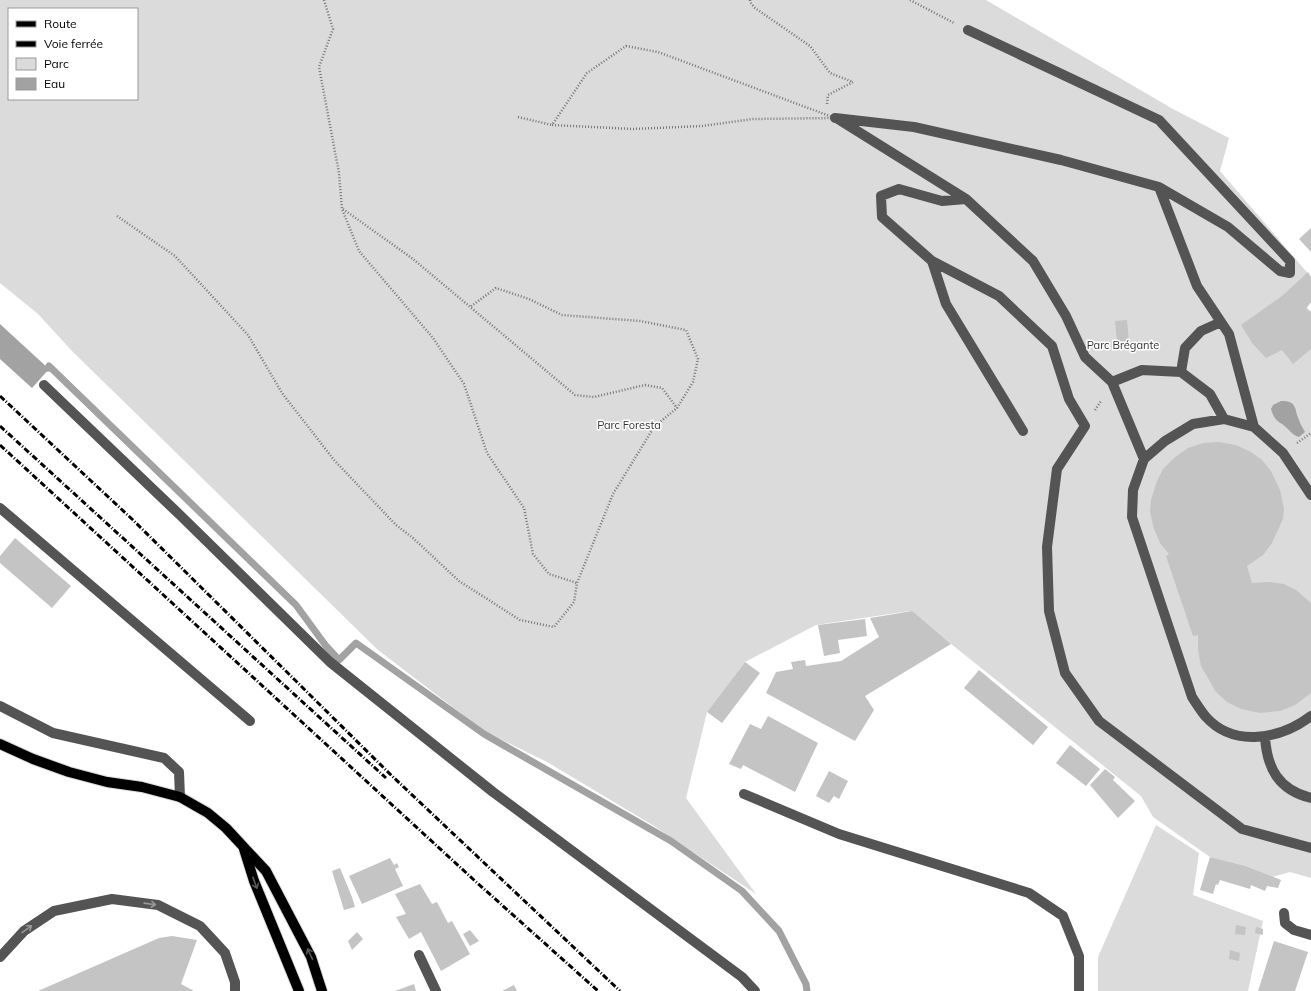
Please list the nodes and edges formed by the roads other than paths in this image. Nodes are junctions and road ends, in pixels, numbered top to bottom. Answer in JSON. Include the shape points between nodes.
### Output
{"nodes":[{"id":1,"x":968,"y":30,"type":"road end"},
{"id":2,"x":1159,"y":187,"type":"junction"},
{"id":3,"x":966,"y":199,"type":"junction"},
{"id":4,"x":932,"y":261,"type":"junction"},
{"id":5,"x":1221,"y":322,"type":"junction"},
{"id":6,"x":1181,"y":372,"type":"junction"},
{"id":7,"x":1112,"y":382,"type":"junction"},
{"id":8,"x":44,"y":385,"type":"dead end"},
{"id":9,"x":1224,"y":419,"type":"junction"},
{"id":10,"x":1254,"y":427,"type":"junction"},
{"id":11,"x":1023,"y":431,"type":"dead end"},
{"id":12,"x":1144,"y":459,"type":"junction"},
{"id":13,"x":1311,"y":495,"type":"edge"},
{"id":14,"x":0,"y":508,"type":"edge"},
{"id":15,"x":0,"y":706,"type":"edge"},
{"id":16,"x":1311,"y":716,"type":"edge"},
{"id":17,"x":250,"y":721,"type":"dead end"},
{"id":18,"x":1265,"y":737,"type":"junction"},
{"id":19,"x":0,"y":744,"type":"edge"},
{"id":20,"x":744,"y":794,"type":"dead end"},
{"id":21,"x":180,"y":797,"type":"junction"},
{"id":22,"x":1311,"y":798,"type":"edge"},
{"id":23,"x":242,"y":846,"type":"junction"},
{"id":24,"x":1311,"y":848,"type":"edge"},
{"id":25,"x":1284,"y":913,"type":"dead end"},
{"id":26,"x":1311,"y":935,"type":"edge"},
{"id":27,"x":420,"y":955,"type":"dead end"},
{"id":28,"x":0,"y":957,"type":"edge"},
{"id":29,"x":235,"y":991,"type":"edge"},
{"id":30,"x":299,"y":991,"type":"edge"},
{"id":31,"x":322,"y":991,"type":"edge"},
{"id":32,"x":436,"y":991,"type":"edge"},
{"id":33,"x":755,"y":991,"type":"edge"},
{"id":34,"x":1079,"y":991,"type":"edge"}],
"edges":[{"from":1,"to":2,"type":"street","via":[[1159,120],[1290,261],[1290,273],[1280,271],[1228,227]]},
{"from":2,"to":3,"type":"street","via":[[1061,160],[914,128],[835,118]]},
{"from":2,"to":5,"type":"street","via":[[1197,286]]},
{"from":3,"to":4,"type":"street","via":[[942,201],[899,189],[881,196],[882,217]]},
{"from":3,"to":7,"type":"street","via":[[1033,261],[1066,316],[1085,357]]},
{"from":4,"to":11,"type":"street","via":[[946,304]]},
{"from":4,"to":24,"type":"street","via":[[999,296],[1052,346],[1069,399],[1086,426],[1057,469],[1047,547],[1049,612],[1065,673],[1099,721],[1242,829]]},
{"from":5,"to":6,"type":"street","via":[[1201,331],[1185,348]]},
{"from":5,"to":10,"type":"street","via":[[1229,334]]},
{"from":6,"to":7,"type":"street","via":[[1142,370]]},
{"from":6,"to":9,"type":"street","via":[[1210,394]]},
{"from":7,"to":12,"type":"street"},
{"from":8,"to":33,"type":"street","via":[[330,662],[493,792],[742,977]]},
{"from":9,"to":10,"type":"street"},
{"from":9,"to":12,"type":"street","via":[[1194,424],[1165,441]]},
{"from":10,"to":13,"type":"street","via":[[1283,453]]},
{"from":12,"to":18,"type":"street","via":[[1134,490],[1132,517],[1192,696],[1207,718],[1227,732],[1245,737]]},
{"from":14,"to":17,"type":"street"},
{"from":15,"to":21,"type":"street","via":[[53,733],[164,758],[179,772]]},
{"from":16,"to":18,"type":"street","via":[[1282,732]]},
{"from":18,"to":22,"type":"street","via":[[1266,755],[1275,777],[1296,794]]},
{"from":19,"to":21,"type":"main road","via":[[33,760],[69,772]]},
{"from":20,"to":34,"type":"street","via":[[838,834],[1029,893],[1063,916],[1079,956]]},
{"from":21,"to":23,"type":"main road","via":[[208,813]]},
{"from":23,"to":30,"type":"main road","one_way":true},
{"from":31,"to":23,"type":"main road","one_way":true,"via":[[312,957],[266,871]]},
{"from":25,"to":26,"type":"street","via":[[1285,923],[1294,930]]},
{"from":27,"to":32,"type":"street"},
{"from":28,"to":29,"type":"street","one_way":true,"via":[[24,931],[54,912],[112,899],[158,905],[200,926],[225,953],[235,982]]}]}
